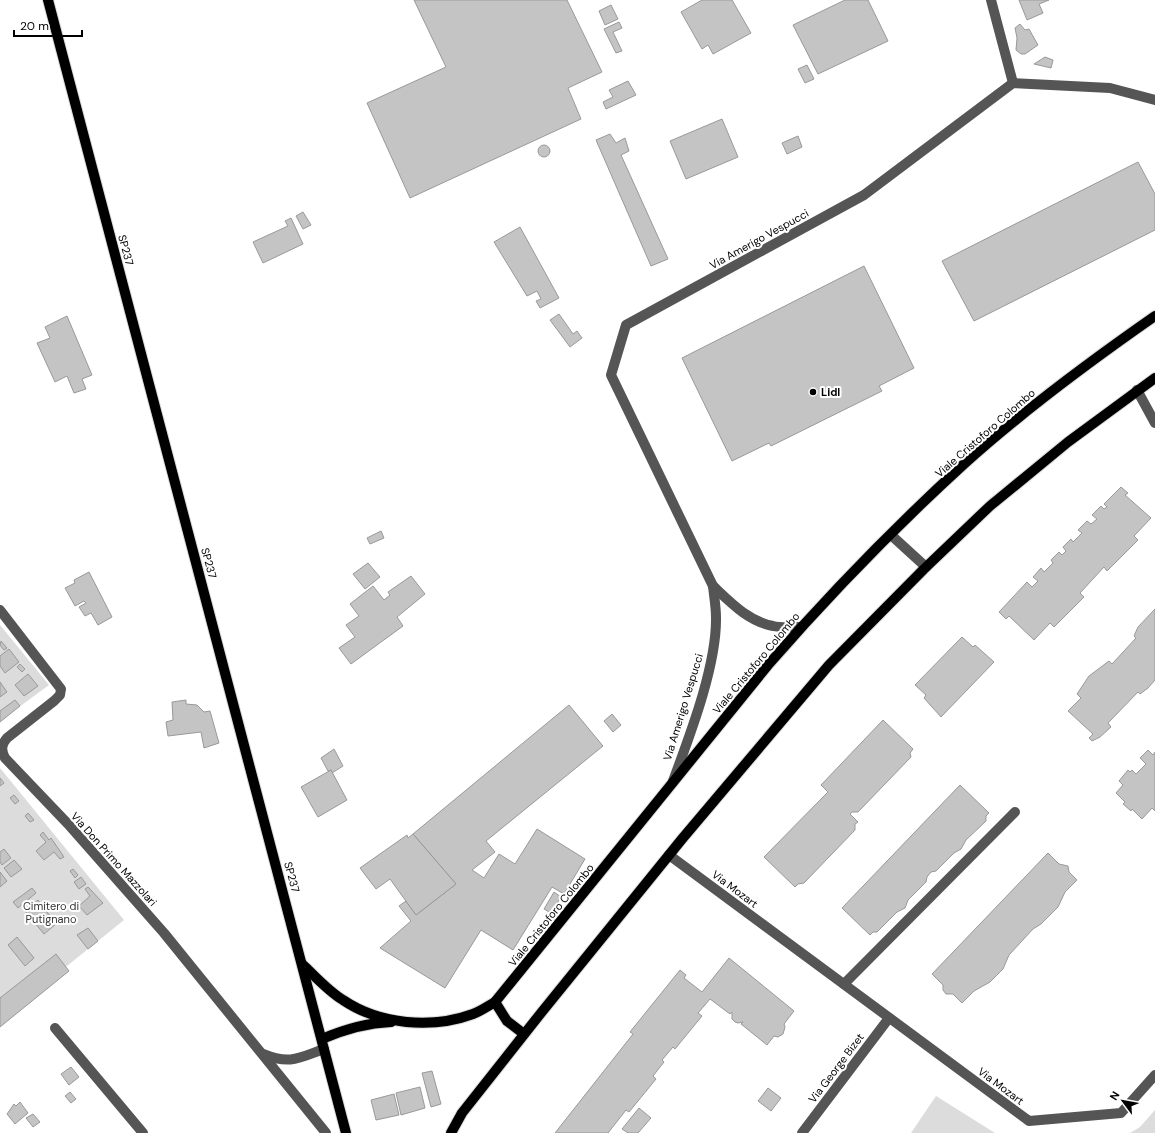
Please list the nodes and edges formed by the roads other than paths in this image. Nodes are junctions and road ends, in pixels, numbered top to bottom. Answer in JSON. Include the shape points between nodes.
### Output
{"nodes":[{"id":1,"x":48,"y":0,"type":"edge"},
{"id":2,"x":991,"y":0,"type":"edge"},
{"id":3,"x":1013,"y":82,"type":"junction"},
{"id":4,"x":1155,"y":100,"type":"edge"},
{"id":5,"x":1155,"y":316,"type":"edge"},
{"id":6,"x":1155,"y":378,"type":"edge"},
{"id":7,"x":1138,"y":390,"type":"junction"},
{"id":8,"x":1155,"y":423,"type":"edge"},
{"id":9,"x":891,"y":535,"type":"junction"},
{"id":10,"x":926,"y":567,"type":"junction"},
{"id":11,"x":713,"y":586,"type":"junction"},
{"id":12,"x":0,"y":610,"type":"edge"},
{"id":13,"x":801,"y":627,"type":"junction"},
{"id":14,"x":671,"y":786,"type":"junction"},
{"id":15,"x":1016,"y":812,"type":"dead end"},
{"id":16,"x":669,"y":855,"type":"junction"},
{"id":17,"x":302,"y":964,"type":"junction"},
{"id":18,"x":844,"y":984,"type":"junction"},
{"id":19,"x":495,"y":1002,"type":"junction"},
{"id":20,"x":889,"y":1018,"type":"junction"},
{"id":21,"x":397,"y":1022,"type":"junction"},
{"id":22,"x":55,"y":1028,"type":"dead end"},
{"id":23,"x":524,"y":1034,"type":"junction"},
{"id":24,"x":323,"y":1044,"type":"junction"},
{"id":25,"x":261,"y":1053,"type":"junction"},
{"id":26,"x":1155,"y":1075,"type":"edge"},
{"id":27,"x":143,"y":1133,"type":"edge"},
{"id":28,"x":326,"y":1133,"type":"edge"},
{"id":29,"x":346,"y":1133,"type":"edge"},
{"id":30,"x":451,"y":1133,"type":"edge"},
{"id":31,"x":802,"y":1133,"type":"edge"}],
"edges":[{"from":1,"to":17,"type":"main road","name":"SP237","number":"SP237"},
{"from":2,"to":3,"type":"street"},
{"from":3,"to":4,"type":"street","via":[[1110,88]]},
{"from":3,"to":11,"type":"street","name":"Via Amerigo Vespucci","via":[[864,195],[626,325],[611,375]]},
{"from":5,"to":9,"type":"main road","name":"Viale Cristoforo Colombo","via":[[1042,399],[964,464]]},
{"from":6,"to":7,"type":"main road"},
{"from":7,"to":8,"type":"street"},
{"from":7,"to":10,"type":"main road","via":[[1068,442],[990,506]]},
{"from":9,"to":10,"type":"street"},
{"from":9,"to":13,"type":"main road","name":"Viale Cristoforo Colombo"},
{"from":10,"to":16,"type":"main road","via":[[830,665]]},
{"from":11,"to":13,"type":"street","name":"Via Amerigo Vespucci","via":[[756,622],[774,627]]},
{"from":11,"to":14,"type":"street","name":"Via Amerigo Vespucci","via":[[716,618],[713,648],[692,729]]},
{"from":12,"to":25,"type":"street","name":"Via Don Primo Mazzolari","via":[[62,689],[54,701],[7,738],[2,750],[5,758],[68,824],[164,933]]},
{"from":13,"to":14,"type":"main road","name":"Viale Cristoforo Colombo"},
{"from":14,"to":19,"type":"main road","name":"Viale Cristoforo Colombo"},
{"from":15,"to":18,"type":"street"},
{"from":16,"to":18,"type":"street","name":"Via Mozart"},
{"from":16,"to":23,"type":"main road"},
{"from":17,"to":21,"type":"main road","name":"Viale Cristoforo Colombo","via":[[342,1000]]},
{"from":17,"to":24,"type":"main road","name":"SP237","number":"SP237"},
{"from":18,"to":20,"type":"street","name":"Via Mozart"},
{"from":19,"to":21,"type":"main road","name":"Viale Cristoforo Colombo","via":[[474,1014],[437,1023]]},
{"from":19,"to":23,"type":"main road","via":[[507,1021]]},
{"from":20,"to":26,"type":"street","name":"Via Mozart","via":[[1029,1121],[1121,1114]]},
{"from":20,"to":31,"type":"street","name":"Via George Bizet"},
{"from":21,"to":24,"type":"main road","name":"Viale Cristoforo Colombo","via":[[364,1024],[349,1028]]},
{"from":22,"to":27,"type":"street"},
{"from":23,"to":30,"type":"main road","via":[[462,1113]]},
{"from":24,"to":25,"type":"street","via":[[287,1061]]},
{"from":24,"to":29,"type":"main road","name":"SP237","number":"SP237"},
{"from":25,"to":28,"type":"street","name":"Via Don Primo Mazzolari"}]}
